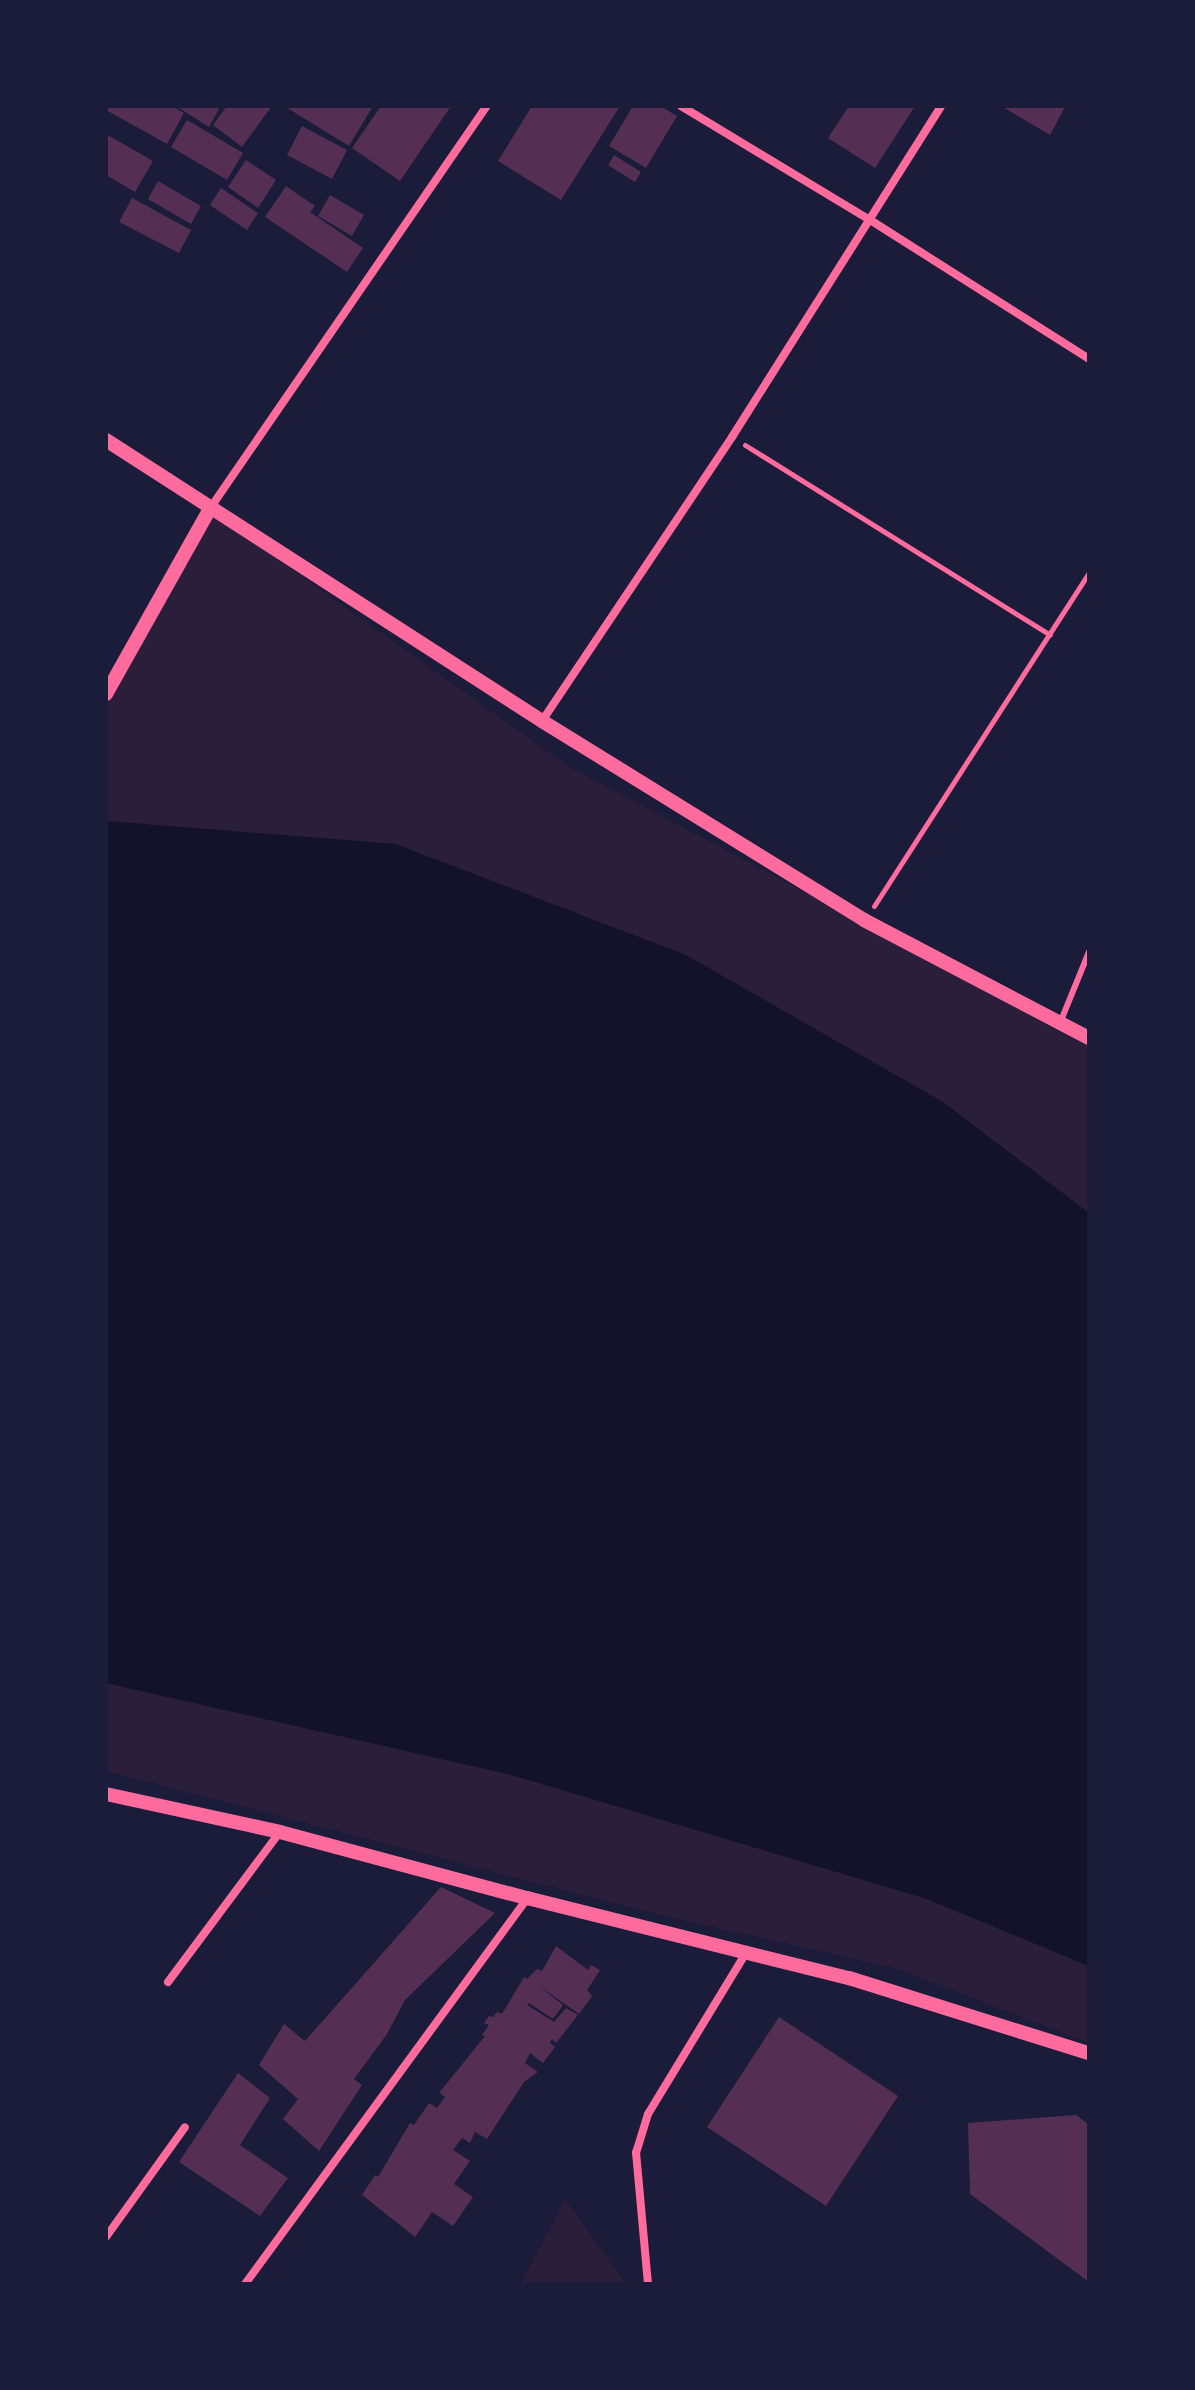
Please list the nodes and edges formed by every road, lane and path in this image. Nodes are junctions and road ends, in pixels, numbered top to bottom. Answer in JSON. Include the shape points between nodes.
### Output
{"nodes":[{"id":1,"x":487,"y":106,"type":"edge"},
{"id":2,"x":681,"y":106,"type":"edge"},
{"id":3,"x":941,"y":106,"type":"edge"},
{"id":4,"x":867,"y":218,"type":"junction"},
{"id":5,"x":1089,"y":359,"type":"edge"},
{"id":6,"x":732,"y":437,"type":"junction"},
{"id":7,"x":106,"y":440,"type":"edge"},
{"id":8,"x":211,"y":507,"type":"junction"},
{"id":9,"x":1089,"y":572,"type":"edge"},
{"id":10,"x":1050,"y":635,"type":"junction"},
{"id":11,"x":106,"y":694,"type":"edge"},
{"id":12,"x":542,"y":721,"type":"junction"},
{"id":13,"x":864,"y":920,"type":"junction"},
{"id":14,"x":1089,"y":952,"type":"edge"},
{"id":15,"x":1060,"y":1023,"type":"junction"},
{"id":16,"x":1089,"y":1038,"type":"edge"},
{"id":17,"x":106,"y":1794,"type":"edge"},
{"id":18,"x":280,"y":1832,"type":"junction"},
{"id":19,"x":527,"y":1898,"type":"junction"},
{"id":20,"x":746,"y":1953,"type":"junction"},
{"id":21,"x":168,"y":1982,"type":"dead end"},
{"id":22,"x":1089,"y":2053,"type":"edge"},
{"id":23,"x":185,"y":2127,"type":"dead end"},
{"id":24,"x":106,"y":2237,"type":"edge"},
{"id":25,"x":245,"y":2284,"type":"edge"},
{"id":26,"x":648,"y":2284,"type":"edge"}],
"edges":[{"from":1,"to":8,"type":"street"},
{"from":2,"to":4,"type":"street"},
{"from":3,"to":4,"type":"street"},
{"from":4,"to":5,"type":"street"},
{"from":4,"to":6,"type":"street"},
{"from":6,"to":10,"type":"path"},
{"from":6,"to":12,"type":"street"},
{"from":7,"to":8,"type":"street"},
{"from":8,"to":11,"type":"street"},
{"from":8,"to":12,"type":"street"},
{"from":9,"to":10,"type":"path"},
{"from":10,"to":13,"type":"path"},
{"from":12,"to":13,"type":"street"},
{"from":13,"to":15,"type":"street"},
{"from":14,"to":15,"type":"lane"},
{"from":15,"to":16,"type":"street"},
{"from":17,"to":18,"type":"street"},
{"from":18,"to":19,"type":"street"},
{"from":18,"to":21,"type":"street"},
{"from":19,"to":20,"type":"street"},
{"from":19,"to":25,"type":"street"},
{"from":20,"to":22,"type":"street","via":[[849,1978]]},
{"from":20,"to":26,"type":"street","via":[[648,2114],[636,2153]]},
{"from":23,"to":24,"type":"street"}]}
